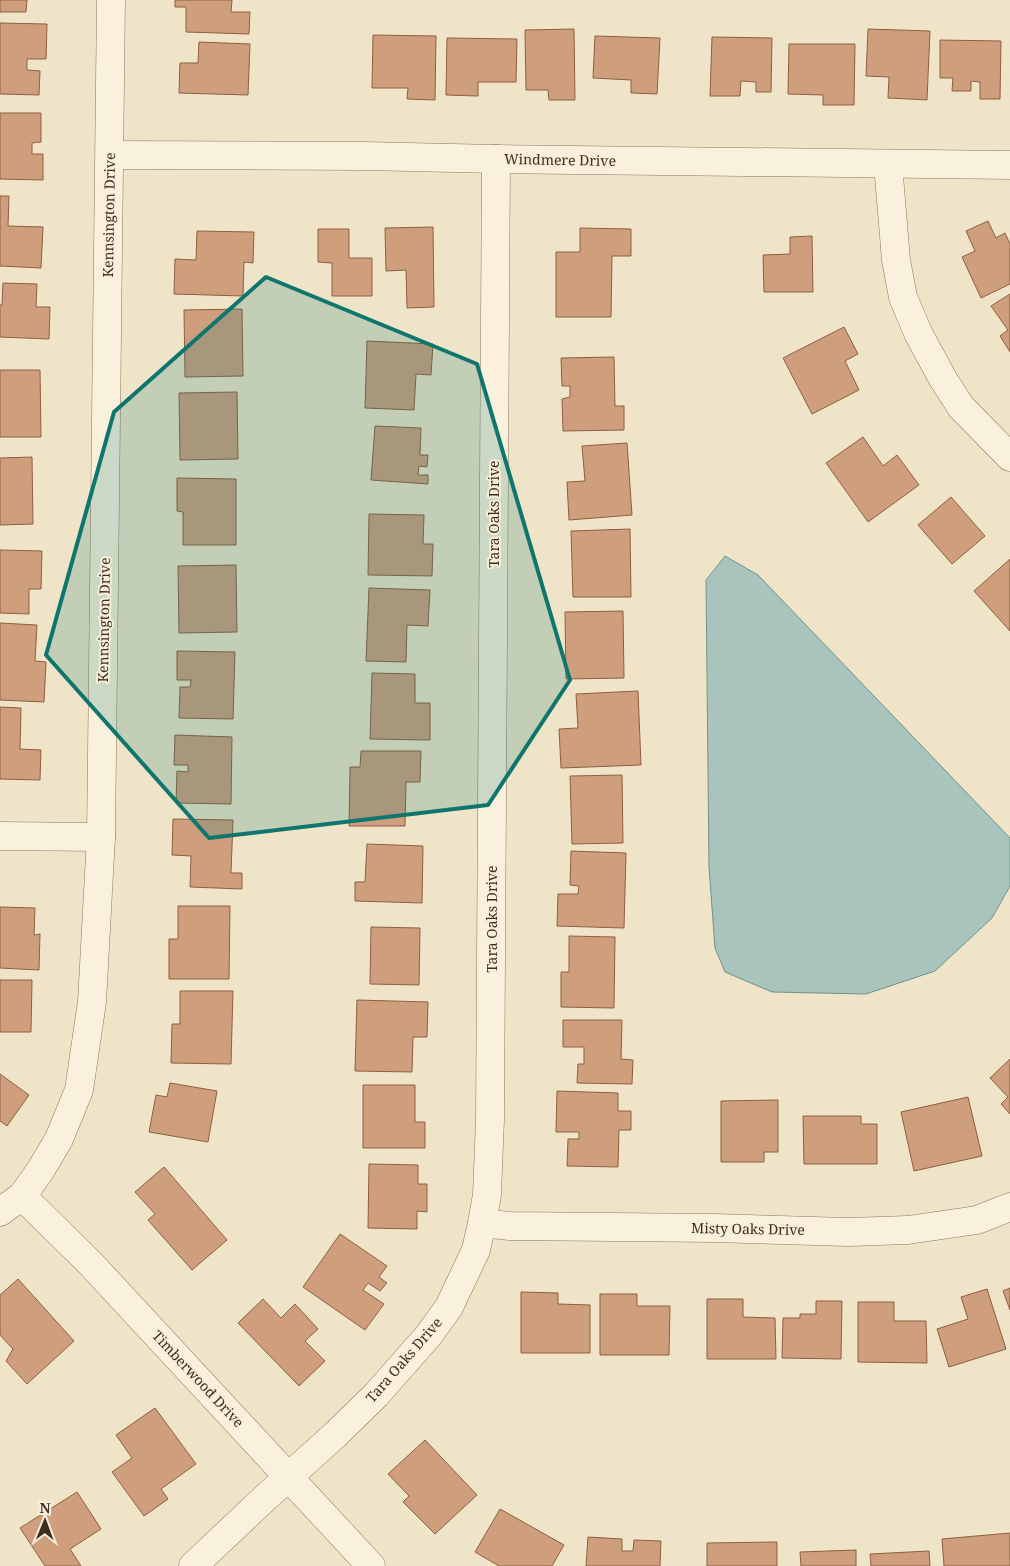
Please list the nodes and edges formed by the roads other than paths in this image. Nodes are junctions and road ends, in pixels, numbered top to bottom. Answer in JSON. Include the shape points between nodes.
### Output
{"nodes":[{"id":1,"x":111,"y":0,"type":"edge"},
{"id":2,"x":110,"y":155,"type":"junction"},
{"id":3,"x":496,"y":159,"type":"junction"},
{"id":4,"x":888,"y":164,"type":"junction"},
{"id":5,"x":1010,"y":165,"type":"edge"},
{"id":6,"x":1010,"y":456,"type":"edge"},
{"id":7,"x":0,"y":836,"type":"edge"},
{"id":8,"x":101,"y":837,"type":"junction"},
{"id":9,"x":22,"y":1196,"type":"junction"},
{"id":10,"x":1010,"y":1208,"type":"edge"},
{"id":11,"x":0,"y":1212,"type":"edge"},
{"id":12,"x":482,"y":1223,"type":"junction"},
{"id":13,"x":289,"y":1476,"type":"junction"},
{"id":14,"x":193,"y":1566,"type":"edge"},
{"id":15,"x":371,"y":1566,"type":"edge"}],
"edges":[{"from":1,"to":2,"type":"street","name":"Kennsington Drive"},
{"from":2,"to":3,"type":"street","name":"Windmere Drive"},
{"from":2,"to":8,"type":"street","name":"Kennsington Drive"},
{"from":3,"to":4,"type":"street","name":"Windmere Drive"},
{"from":3,"to":12,"type":"street","name":"Tara Oaks Drive","via":[[490,1119],[487,1195]]},
{"from":4,"to":5,"type":"street","name":"Windmere Drive"},
{"from":4,"to":6,"type":"street","via":[[896,260],[903,296],[918,333],[962,407]]},
{"from":7,"to":8,"type":"street"},
{"from":8,"to":9,"type":"street","name":"Kennsington Drive","via":[[92,1002],[79,1090],[59,1139]]},
{"from":9,"to":11,"type":"street","name":"Kennsington Drive"},
{"from":9,"to":13,"type":"street","name":"Timberwood Drive","via":[[90,1263]]},
{"from":10,"to":12,"type":"street","name":"Misty Oaks Drive","via":[[977,1220],[908,1230],[849,1232]]},
{"from":12,"to":13,"type":"street","name":"Tara Oaks Drive","via":[[476,1250],[449,1307],[428,1336],[336,1436]]},
{"from":13,"to":14,"type":"street","name":"Tara Oaks Drive"},
{"from":13,"to":15,"type":"street","name":"Timberwood Drive"}]}
